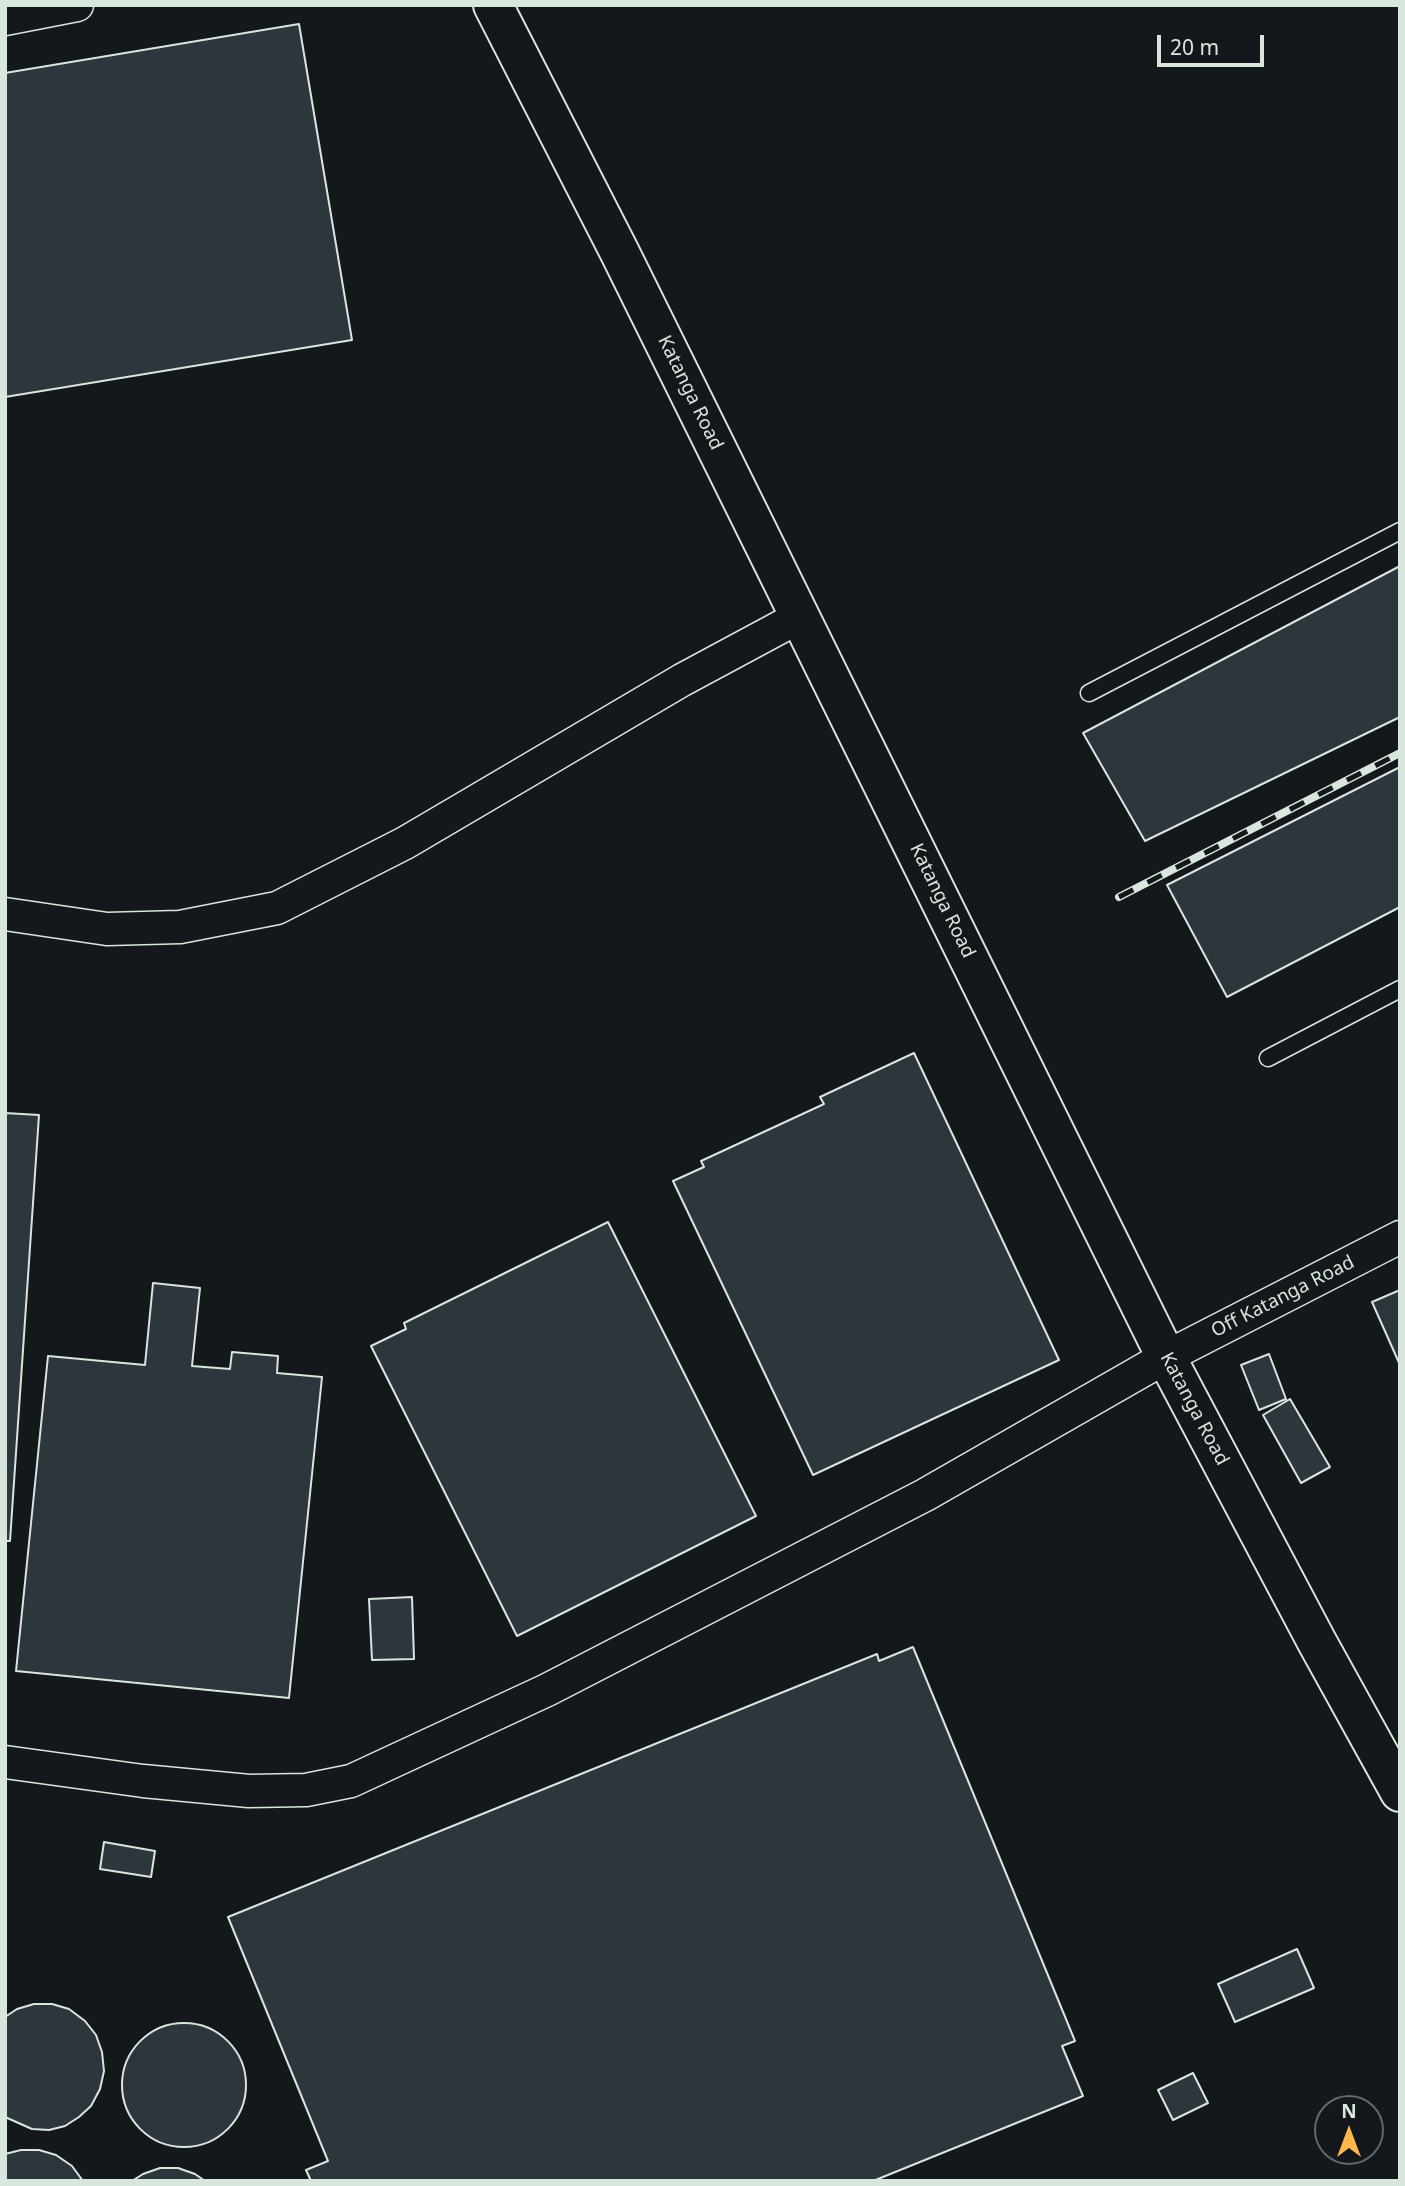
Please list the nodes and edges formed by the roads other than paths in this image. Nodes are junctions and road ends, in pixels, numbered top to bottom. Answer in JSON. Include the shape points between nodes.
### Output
{"nodes":[{"id":1,"x":77,"y":5,"type":"edge"},
{"id":2,"x":493,"y":5,"type":"edge"},
{"id":3,"x":5,"y":19,"type":"edge"},
{"id":4,"x":1400,"y":531,"type":"edge"},
{"id":5,"x":801,"y":616,"type":"junction"},
{"id":6,"x":1089,"y":693,"type":"dead end"},
{"id":7,"x":5,"y":914,"type":"edge"},
{"id":8,"x":1400,"y":989,"type":"edge"},
{"id":9,"x":1268,"y":1058,"type":"dead end"},
{"id":10,"x":1400,"y":1237,"type":"edge"},
{"id":11,"x":1166,"y":1357,"type":"junction"},
{"id":12,"x":5,"y":1762,"type":"edge"},
{"id":13,"x":1400,"y":1792,"type":"edge"}],
"edges":[{"from":1,"to":3,"type":"street"},
{"from":2,"to":5,"type":"street","name":"Katanga Road"},
{"from":4,"to":6,"type":"lane"},
{"from":5,"to":7,"type":"street","via":[[682,680],[405,843],[277,908],[180,927],[107,929]]},
{"from":5,"to":11,"type":"street","name":"Katanga Road"},
{"from":8,"to":9,"type":"lane"},
{"from":10,"to":11,"type":"street","name":"Off Katanga Road"},
{"from":11,"to":12,"type":"street","name":"Off Katanga Road","via":[[913,1501],[547,1690],[351,1781],[306,1790],[249,1791]]},
{"from":11,"to":13,"type":"street","name":"Katanga Road"}]}
